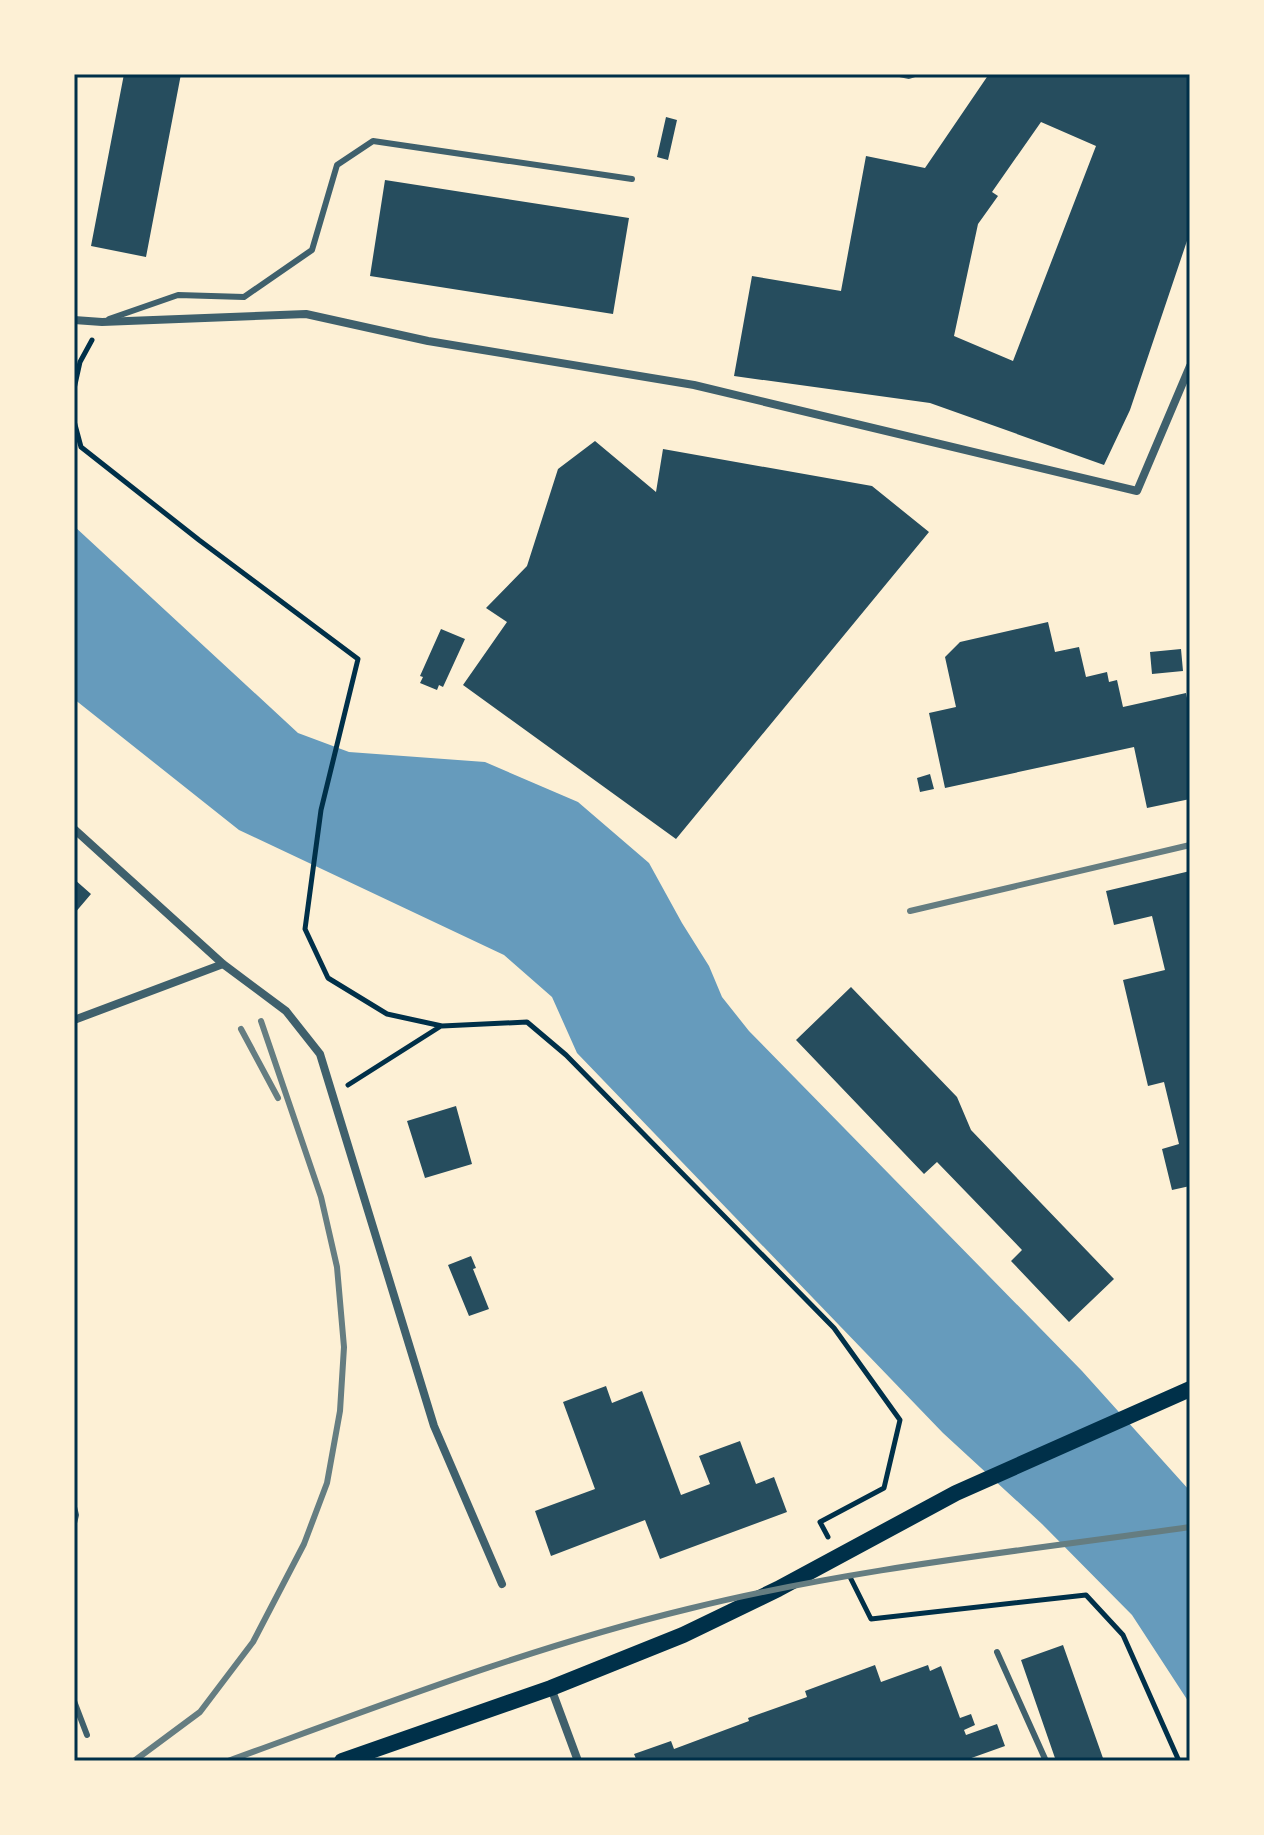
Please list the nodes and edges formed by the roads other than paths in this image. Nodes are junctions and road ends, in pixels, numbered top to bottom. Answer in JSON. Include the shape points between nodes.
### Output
{"nodes":[{"id":1,"x":900,"y":74,"type":"edge"},
{"id":2,"x":915,"y":74,"type":"edge"},
{"id":3,"x":632,"y":179,"type":"dead end"},
{"id":4,"x":74,"y":320,"type":"edge"},
{"id":5,"x":102,"y":322,"type":"junction"},
{"id":6,"x":1190,"y":366,"type":"edge"},
{"id":7,"x":74,"y":829,"type":"edge"},
{"id":8,"x":223,"y":964,"type":"junction"},
{"id":9,"x":74,"y":1020,"type":"edge"},
{"id":10,"x":1190,"y":1389,"type":"edge"},
{"id":11,"x":74,"y":1507,"type":"edge"},
{"id":12,"x":74,"y":1523,"type":"edge"},
{"id":13,"x":502,"y":1584,"type":"dead end"},
{"id":14,"x":997,"y":1652,"type":"dead end"},
{"id":15,"x":551,"y":1688,"type":"junction"},
{"id":16,"x":74,"y":1701,"type":"edge"},
{"id":17,"x":87,"y":1735,"type":"dead end"},
{"id":18,"x":342,"y":1761,"type":"edge"},
{"id":19,"x":578,"y":1761,"type":"edge"},
{"id":20,"x":1046,"y":1761,"type":"edge"}],
"edges":[{"from":1,"to":2,"type":"lane"},
{"from":3,"to":5,"type":"lane","via":[[373,141],[337,165],[312,250],[244,297],[178,295]]},
{"from":4,"to":5,"type":"street"},
{"from":5,"to":6,"type":"street","via":[[306,314],[428,341],[694,385],[1137,491]]},
{"from":7,"to":8,"type":"street"},
{"from":8,"to":9,"type":"street"},
{"from":8,"to":13,"type":"street","via":[[286,1011],[320,1054],[434,1426]]},
{"from":10,"to":15,"type":"main road","via":[[956,1493],[683,1635]]},
{"from":11,"to":12,"type":"lane"},
{"from":14,"to":20,"type":"lane"},
{"from":15,"to":18,"type":"main road"},
{"from":15,"to":19,"type":"street"},
{"from":16,"to":17,"type":"lane"}]}
